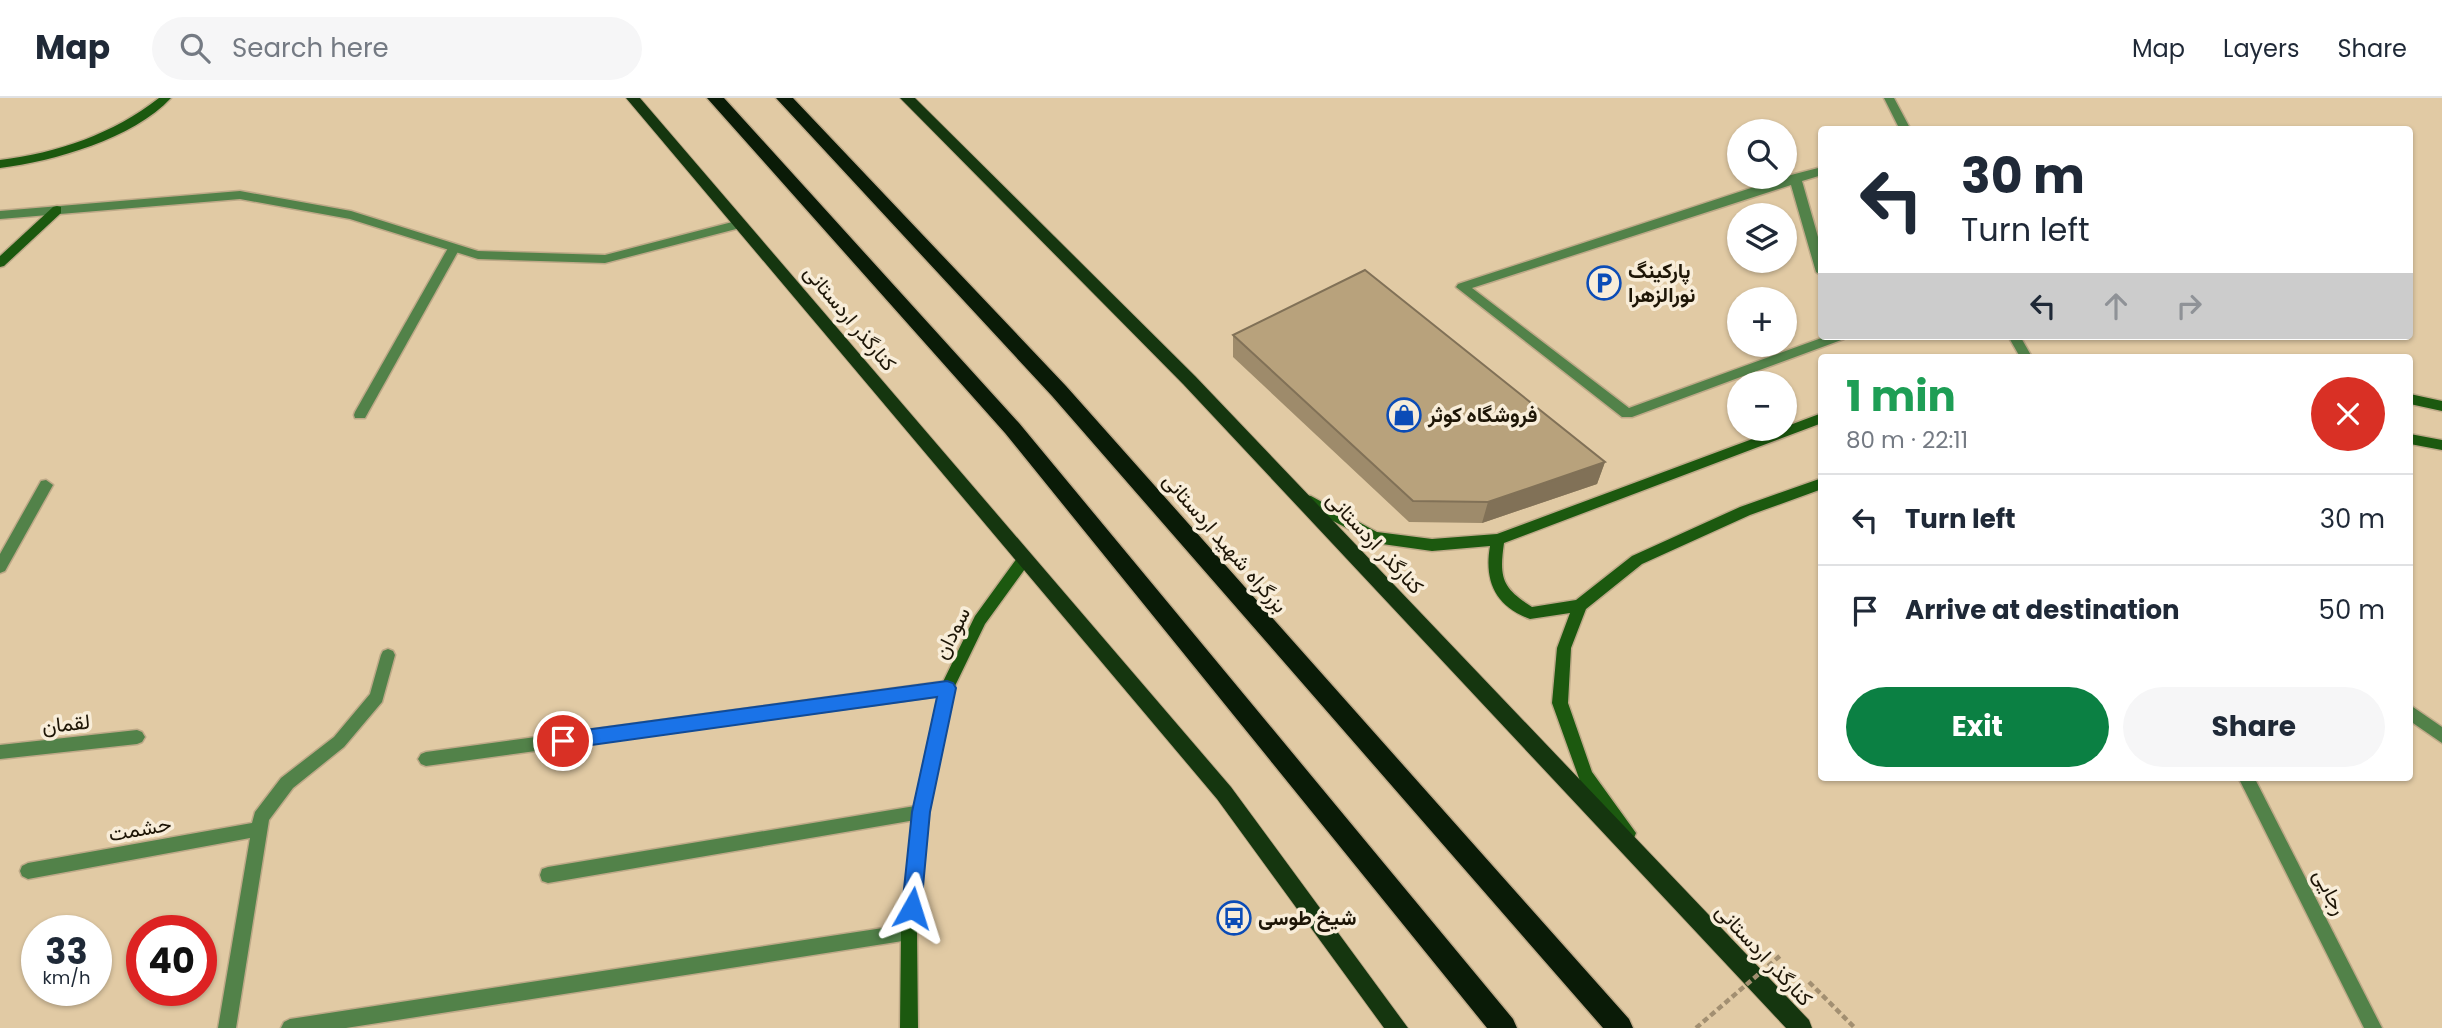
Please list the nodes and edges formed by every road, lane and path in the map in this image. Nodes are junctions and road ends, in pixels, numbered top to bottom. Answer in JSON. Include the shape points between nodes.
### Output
{"nodes":[{"id":1,"x":166,"y":98,"type":"edge"},
{"id":2,"x":633,"y":98,"type":"edge"},
{"id":3,"x":715,"y":98,"type":"edge"},
{"id":4,"x":784,"y":98,"type":"edge"},
{"id":5,"x":907,"y":98,"type":"edge"},
{"id":6,"x":1889,"y":98,"type":"edge"},
{"id":7,"x":1904,"y":126,"type":"edge"},
{"id":8,"x":0,"y":164,"type":"edge"},
{"id":9,"x":1818,"y":172,"type":"edge"},
{"id":10,"x":1797,"y":177,"type":"edge"},
{"id":11,"x":1797,"y":185,"type":"edge"},
{"id":12,"x":1761,"y":189,"type":"edge"},
{"id":13,"x":57,"y":210,"type":"junction"},
{"id":14,"x":0,"y":215,"type":"edge"},
{"id":15,"x":740,"y":223,"type":"junction"},
{"id":16,"x":454,"y":248,"type":"junction"},
{"id":17,"x":1818,"y":258,"type":"edge"},
{"id":18,"x":0,"y":263,"type":"edge"},
{"id":19,"x":1829,"y":340,"type":"edge"},
{"id":20,"x":2413,"y":400,"type":"edge"},
{"id":21,"x":2442,"y":406,"type":"edge"},
{"id":22,"x":360,"y":415,"type":"dead end"},
{"id":23,"x":1818,"y":420,"type":"edge"},
{"id":24,"x":2413,"y":440,"type":"edge"},
{"id":25,"x":2442,"y":445,"type":"edge"},
{"id":26,"x":1818,"y":484,"type":"edge"},
{"id":27,"x":46,"y":485,"type":"dead end"},
{"id":28,"x":1301,"y":497,"type":"junction"},
{"id":29,"x":1498,"y":540,"type":"junction"},
{"id":30,"x":1025,"y":558,"type":"junction"},
{"id":31,"x":0,"y":567,"type":"edge"},
{"id":32,"x":1580,"y":605,"type":"junction"},
{"id":33,"x":388,"y":655,"type":"dead end"},
{"id":34,"x":947,"y":688,"type":"junction"},
{"id":35,"x":2413,"y":714,"type":"edge"},
{"id":36,"x":2442,"y":736,"type":"edge"},
{"id":37,"x":137,"y":737,"type":"dead end"},
{"id":38,"x":0,"y":752,"type":"edge"},
{"id":39,"x":426,"y":760,"type":"dead end"},
{"id":40,"x":2248,"y":781,"type":"edge"},
{"id":41,"x":921,"y":812,"type":"junction"},
{"id":42,"x":259,"y":829,"type":"junction"},
{"id":43,"x":28,"y":871,"type":"dead end"},
{"id":44,"x":548,"y":875,"type":"dead end"},
{"id":45,"x":1662,"y":879,"type":"junction"},
{"id":46,"x":909,"y":932,"type":"junction"},
{"id":47,"x":1791,"y":964,"type":"dead end"},
{"id":48,"x":1800,"y":973,"type":"dead end"},
{"id":49,"x":228,"y":1028,"type":"edge"},
{"id":50,"x":290,"y":1028,"type":"edge"},
{"id":51,"x":909,"y":1028,"type":"edge"},
{"id":52,"x":1397,"y":1028,"type":"edge"},
{"id":53,"x":1504,"y":1028,"type":"edge"},
{"id":54,"x":1620,"y":1028,"type":"edge"},
{"id":55,"x":1696,"y":1028,"type":"edge"},
{"id":56,"x":1801,"y":1028,"type":"edge"},
{"id":57,"x":1855,"y":1028,"type":"edge"},
{"id":58,"x":2373,"y":1028,"type":"edge"}],
"edges":[{"from":1,"to":8,"type":"main road","via":[[115,130],[62,150]]},
{"from":2,"to":15,"type":"main road","name":"کنارگذر اردستانی"},
{"from":3,"to":53,"type":"highway","via":[[1012,428]]},
{"from":4,"to":54,"type":"highway","name":"بزرگراه شهید اردستانی","via":[[1059,391]]},
{"from":5,"to":28,"type":"main road","name":"کنارگذر اردستانی"},
{"from":6,"to":7,"type":"street"},
{"from":9,"to":10,"type":"street"},
{"from":11,"to":17,"type":"street"},
{"from":12,"to":19,"type":"street","via":[[1462,287],[1627,414]]},
{"from":13,"to":14,"type":"street"},
{"from":13,"to":16,"type":"street","via":[[240,195],[351,215]]},
{"from":13,"to":18,"type":"main road"},
{"from":15,"to":16,"type":"street","via":[[605,259],[478,255]]},
{"from":15,"to":30,"type":"main road","name":"کنارگذر اردستانی"},
{"from":16,"to":22,"type":"street"},
{"from":20,"to":21,"type":"main road"},
{"from":23,"to":29,"type":"main road"},
{"from":24,"to":25,"type":"main road"},
{"from":26,"to":32,"type":"main road","via":[[1745,510],[1637,560]]},
{"from":27,"to":31,"type":"street"},
{"from":28,"to":29,"type":"main road","via":[[1375,537],[1432,545]]},
{"from":28,"to":45,"type":"main road","name":"کنارگذر اردستانی"},
{"from":29,"to":32,"type":"main road","via":[[1493,570],[1504,597],[1530,613]]},
{"from":30,"to":34,"type":"main road","name":"سودان","via":[[980,620]]},
{"from":30,"to":52,"type":"main road","name":"کنارگذر اردستانی","via":[[1224,793]]},
{"from":32,"to":45,"type":"main road","via":[[1564,648],[1560,702],[1586,776]]},
{"from":33,"to":42,"type":"street","via":[[377,697],[339,742],[287,783],[261,817]]},
{"from":34,"to":39,"type":"street"},
{"from":34,"to":41,"type":"main road","name":"سودان"},
{"from":35,"to":36,"type":"street"},
{"from":37,"to":38,"type":"street","name":"لقمان"},
{"from":40,"to":58,"type":"street","name":"رجایی"},
{"from":41,"to":44,"type":"street"},
{"from":41,"to":46,"type":"main road","name":"سودان"},
{"from":42,"to":43,"type":"street","name":"حشمت"},
{"from":42,"to":49,"type":"street"},
{"from":45,"to":56,"type":"main road","name":"کنارگذر اردستانی"},
{"from":46,"to":50,"type":"street"},
{"from":46,"to":51,"type":"main road","name":"سودان"},
{"from":47,"to":55,"type":"path","bridge":true,"via":[[1782,954]]},
{"from":48,"to":57,"type":"path"}]}
